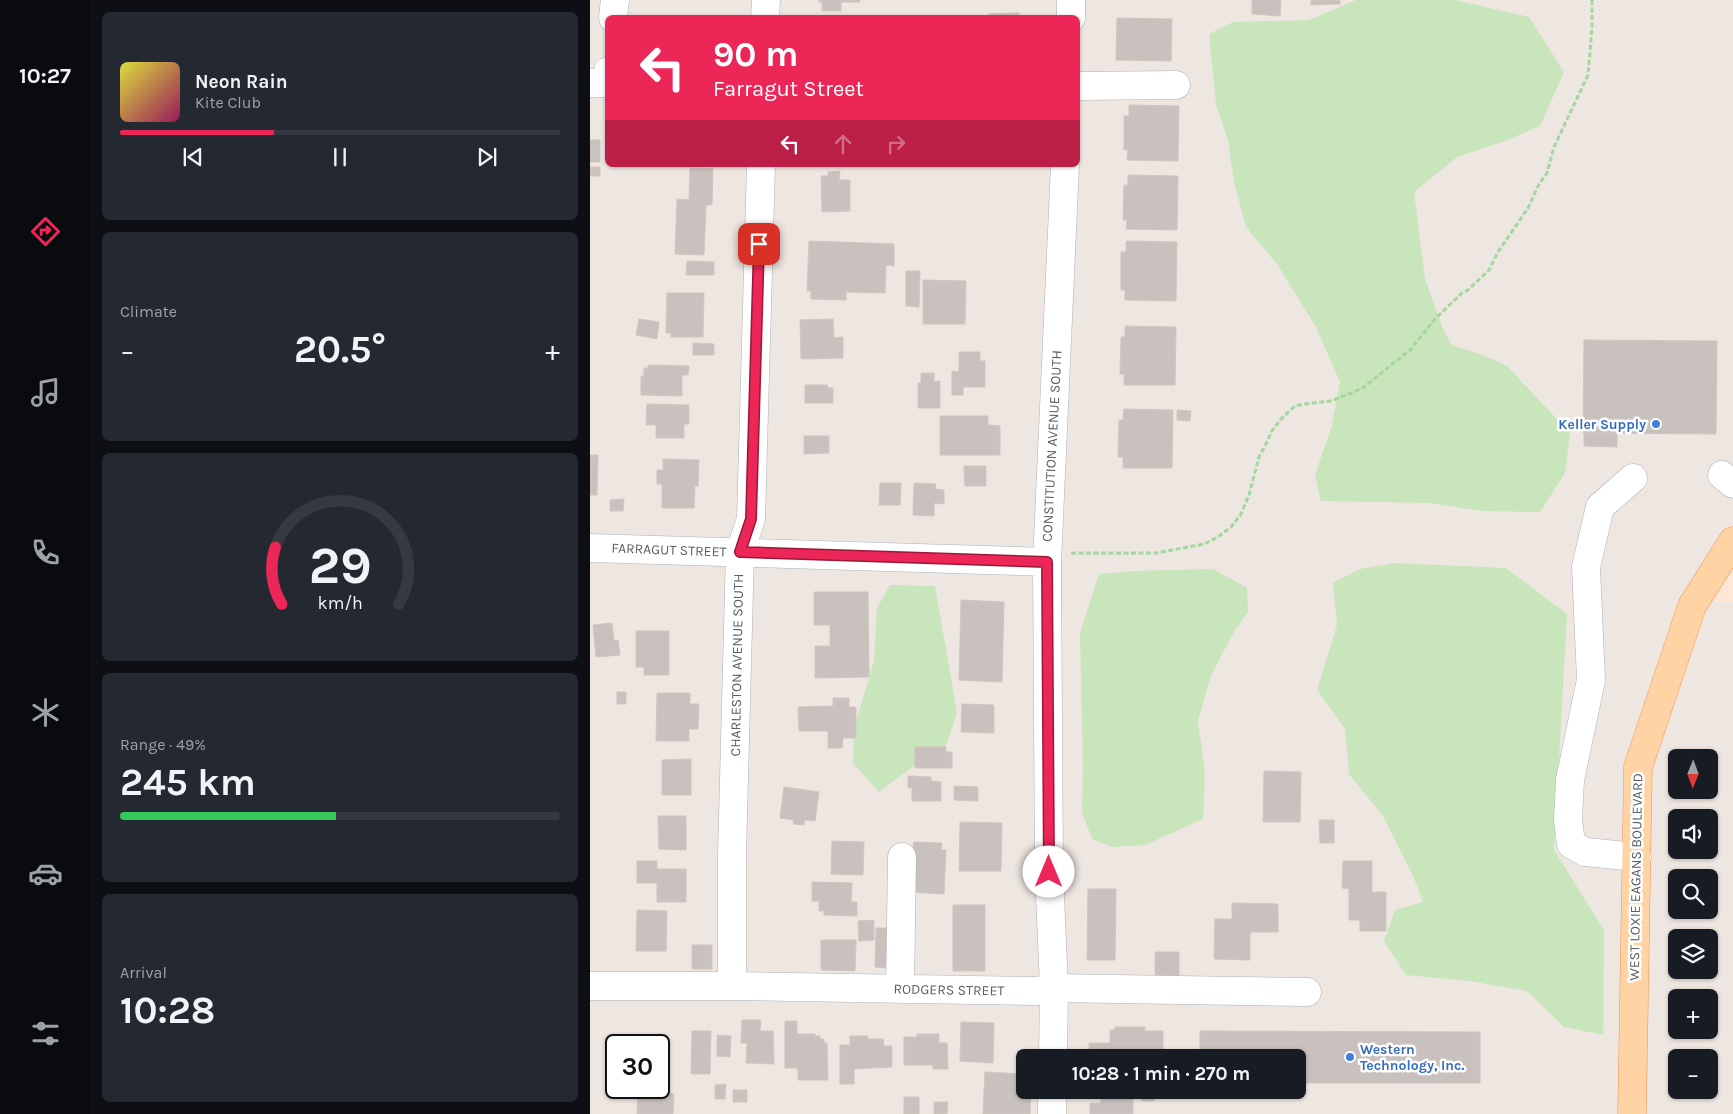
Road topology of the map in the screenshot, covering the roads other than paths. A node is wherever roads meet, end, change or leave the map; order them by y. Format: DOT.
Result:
graph roads {
  1 [pos="615,0"];
  2 [pos="766,0"];
  3 [pos="1071,0"];
  4 [pos="613,15"];
  5 [pos="765,15"];
  6 [pos="1071,15"];
  7 [pos="1176,84"];
  8 [pos="1080,86"];
  9 [pos="761,167"];
  10 [pos="1065,167"];
  11 [pos="1633,478"];
  12 [pos="1733,541"];
  13 [pos="590,548"];
  14 [pos="740,552"];
  15 [pos="1047,562"];
  16 [pos="902,857"];
  17 [pos="1637,857"];
  18 [pos="590,986"];
  19 [pos="732,986"];
  20 [pos="1054,988"];
  21 [pos="900,989"];
  22 [pos="1307,992"];
  23 [pos="1053,1049"];
  24 [pos="1052,1099"];
  25 [pos="1052,1114"];
  26 [pos="1632,1114"];
  1 -- 4 [label="street"];
  2 -- 5 [label="street"];
  3 -- 6 [label="street"];
  7 -- 8 [label="street"];
  9 -- 14 [label="street, CHARLESTON AVENUE SOUTH"];
  10 -- 15 [label="street, CONSTITUTION AVENUE SOUTH"];
  11 -- 17 [label="street"];
  12 -- 17 [label="main road, WEST LOXIE EAGANS BOULEVARD"];
  13 -- 14 [label="street, FARRAGUT STREET"];
  14 -- 15 [label="street, FARRAGUT STREET"];
  14 -- 19 [label="street, CHARLESTON AVENUE SOUTH"];
  15 -- 20 [label="street, CONSTITUTION AVENUE SOUTH"];
  16 -- 21 [label="street"];
  17 -- 26 [label="main road, WEST LOXIE EAGANS BOULEVARD"];
  18 -- 19 [label="street, RODGERS STREET"];
  19 -- 21 [label="street, RODGERS STREET"];
  20 -- 21 [label="street, RODGERS STREET"];
  20 -- 22 [label="street, RODGERS STREET"];
  20 -- 23 [label="street, CONSTITUTION AVENUE SOUTH"];
  24 -- 25 [label="street"];
}
